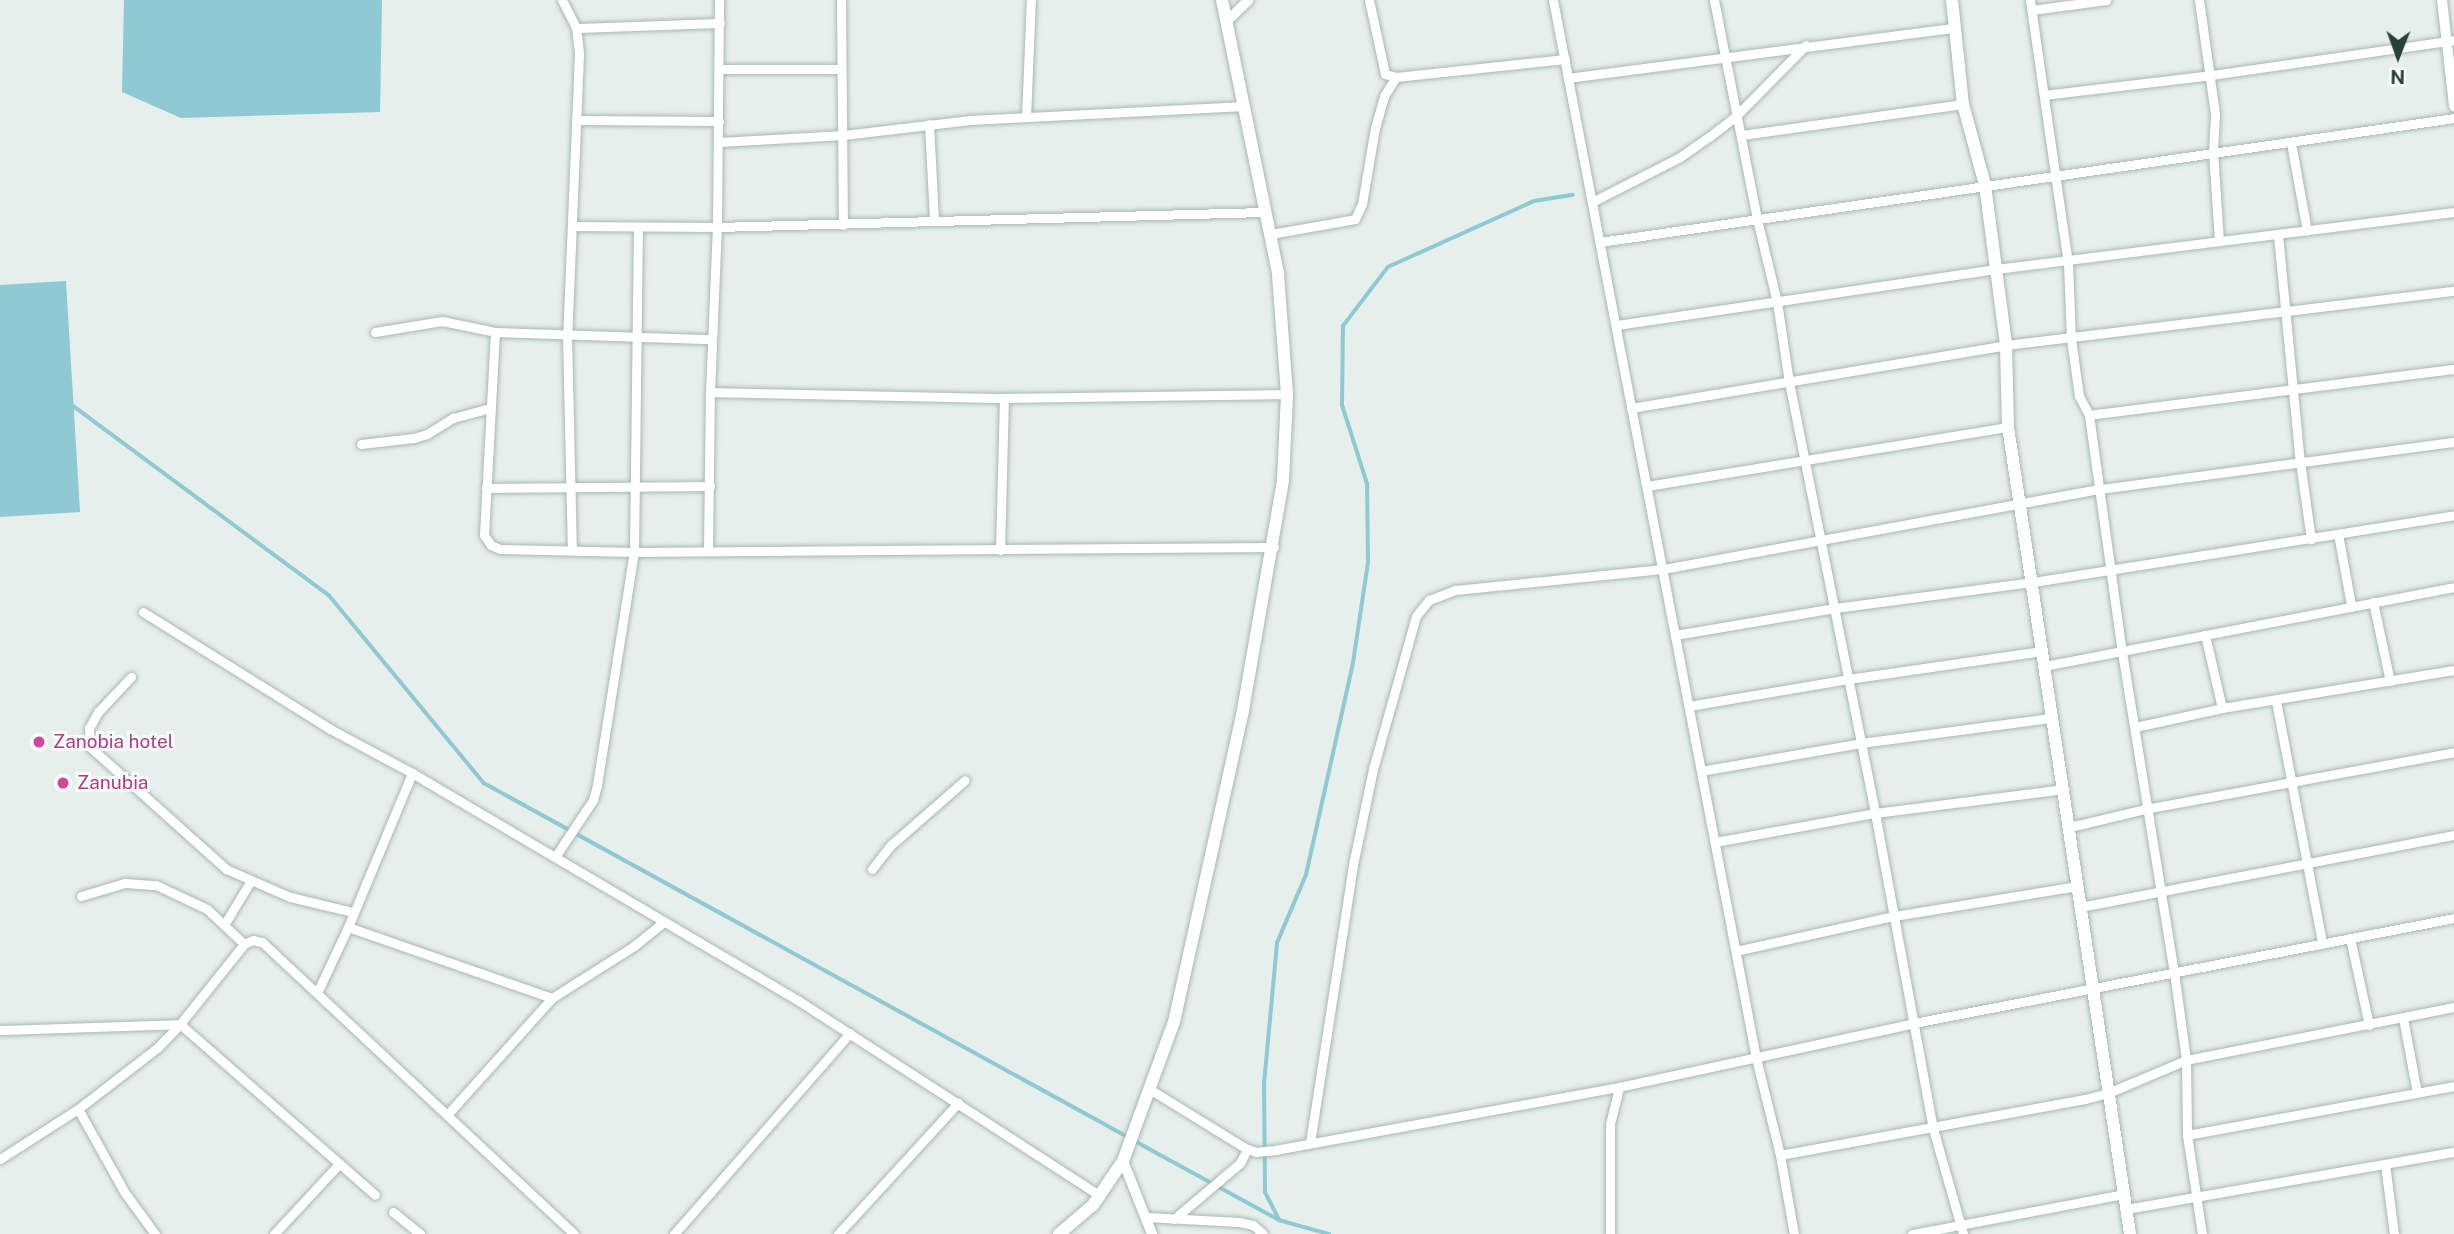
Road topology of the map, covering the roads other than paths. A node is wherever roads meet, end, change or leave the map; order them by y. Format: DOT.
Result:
graph roads {
  1 [pos="562,0"];
  2 [pos="719,0"];
  3 [pos="841,0"];
  4 [pos="1031,0"];
  5 [pos="1222,0"];
  6 [pos="1249,0"];
  7 [pos="1369,0"];
  8 [pos="1553,0"];
  9 [pos="1714,0"];
  10 [pos="1952,0"];
  11 [pos="2106,0"];
  12 [pos="2199,0"];
  13 [pos="2442,0"];
  14 [pos="2031,5"];
  15 [pos="1227,21"];
  16 [pos="720,23"];
  17 [pos="576,28"];
  18 [pos="1954,28"];
  19 [pos="2451,40"];
  20 [pos="1806,45"];
  21 [pos="1725,55"];
  22 [pos="1565,59"];
  23 [pos="720,69"];
  24 [pos="841,69"];
  25 [pos="2212,75"];
  26 [pos="1396,77"];
  27 [pos="1568,78"];
  28 [pos="2044,95"];
  29 [pos="1963,104"];
  30 [pos="1245,106"];
  31 [pos="2454,106"];
  32 [pos="1737,115"];
  33 [pos="1026,117"];
  34 [pos="2454,118"];
  35 [pos="576,120"];
  36 [pos="719,121"];
  37 [pos="929,124"];
  38 [pos="844,135"];
  39 [pos="1742,135"];
  40 [pos="719,142"];
  41 [pos="2291,143"];
  42 [pos="2213,151"];
  43 [pos="2053,174"];
  44 [pos="1985,185"];
  45 [pos="1592,202"];
  46 [pos="1266,212"];
  47 [pos="2454,212"];
  48 [pos="1757,219"];
  49 [pos="934,221"];
  50 [pos="843,225"];
  51 [pos="572,226"];
  52 [pos="717,228"];
  53 [pos="638,229"];
  54 [pos="2308,231"];
  55 [pos="1270,234"];
  56 [pos="2278,235"];
  57 [pos="2219,241"];
  58 [pos="1600,242"];
  59 [pos="2068,262"];
  60 [pos="1996,269"];
  61 [pos="2454,291"];
  62 [pos="1777,302"];
  63 [pos="2285,313"];
  64 [pos="1616,324"];
  65 [pos="375,332"];
  66 [pos="495,332"];
  67 [pos="567,335"];
  68 [pos="636,338"];
  69 [pos="711,339"];
  70 [pos="2071,339"];
  71 [pos="2006,345"];
  72 [pos="2454,369"];
  73 [pos="1789,382"];
  74 [pos="2294,388"];
  75 [pos="710,392"];
  76 [pos="1287,394"];
  77 [pos="1004,398"];
  78 [pos="491,408"];
  79 [pos="1632,408"];
  80 [pos="2089,415"];
  81 [pos="2008,427"];
  82 [pos="2454,442"];
  83 [pos="360,444"];
  84 [pos="1804,458"];
  85 [pos="2300,462"];
  86 [pos="570,485"];
  87 [pos="635,485"];
  88 [pos="710,486"];
  89 [pos="1647,486"];
  90 [pos="486,488"];
  91 [pos="2100,489"];
  92 [pos="2020,506"];
  93 [pos="2454,515"];
  94 [pos="2338,534"];
  95 [pos="2311,539"];
  96 [pos="1820,540"];
  97 [pos="1274,547"];
  98 [pos="572,549"];
  99 [pos="1000,550"];
  100 [pos="708,551"];
  101 [pos="634,552"];
  102 [pos="1662,569"];
  103 [pos="2113,569"];
  104 [pos="2033,582"];
  105 [pos="2454,587"];
  106 [pos="2373,602"];
  107 [pos="2351,606"];
  108 [pos="1835,608"];
  109 [pos="143,612"];
  110 [pos="1675,635"];
  111 [pos="2205,635"];
  112 [pos="2042,651"];
  113 [pos="2122,652"];
  114 [pos="2044,666"];
  115 [pos="2454,670"];
  116 [pos="131,677"];
  117 [pos="1848,679"];
  118 [pos="2390,681"];
  119 [pos="2276,701"];
  120 [pos="1689,706"];
  121 [pos="2222,708"];
  122 [pos="2052,718"];
  123 [pos="2135,727"];
  124 [pos="1861,743"];
  125 [pos="2454,752"];
  126 [pos="1701,771"];
  127 [pos="412,773"];
  128 [pos="965,780"];
  129 [pos="2292,783"];
  130 [pos="2064,789"];
  131 [pos="2150,808"];
  132 [pos="1875,813"];
  133 [pos="2070,827"];
  134 [pos="2454,835"];
  135 [pos="1715,842"];
  136 [pos="555,858"];
  137 [pos="2305,862"];
  138 [pos="872,869"];
  139 [pos="250,882"];
  140 [pos="2078,886"];
  141 [pos="2162,889"];
  142 [pos="80,896"];
  143 [pos="2080,907"];
  144 [pos="353,912"];
  145 [pos="1894,916"];
  146 [pos="2454,918"];
  147 [pos="664,922"];
  148 [pos="224,925"];
  149 [pos="348,927"];
  150 [pos="2350,938"];
  151 [pos="2322,943"];
  152 [pos="244,944"];
  153 [pos="1736,951"];
  154 [pos="2174,972"];
  155 [pos="2091,989"];
  156 [pos="317,993"];
  157 [pos="552,998"];
  158 [pos="2454,1007"];
  159 [pos="2403,1018"];
  160 [pos="1914,1023"];
  161 [pos="180,1024"];
  162 [pos="2369,1025"];
  163 [pos="0,1030"];
  164 [pos="849,1033"];
  165 [pos="1756,1058"];
  166 [pos="2186,1059"];
  167 [pos="2454,1086"];
  168 [pos="1619,1087"];
  169 [pos="1151,1090"];
  170 [pos="2108,1093"];
  171 [pos="2417,1093"];
  172 [pos="958,1103"];
  173 [pos="78,1109"];
  174 [pos="447,1115"];
  175 [pos="1932,1125"];
  176 [pos="2187,1135"];
  177 [pos="1310,1143"];
  178 [pos="1251,1151"];
  179 [pos="2454,1152"];
  180 [pos="1780,1155"];
  181 [pos="1126,1157"];
  182 [pos="0,1159"];
  183 [pos="339,1164"];
  184 [pos="2385,1164"];
  185 [pos="2124,1194"];
  186 [pos="375,1195"];
  187 [pos="2197,1195"];
  188 [pos="1100,1196"];
  189 [pos="2126,1209"];
  190 [pos="393,1212"];
  191 [pos="1147,1217"];
  192 [pos="1174,1219"];
  193 [pos="1961,1223"];
  194 [pos="149,1232"];
  195 [pos="274,1234"];
  196 [pos="420,1234"];
  197 [pos="574,1234"];
  198 [pos="674,1234"];
  199 [pos="838,1234"];
  200 [pos="1059,1234"];
  201 [pos="1152,1234"];
  202 [pos="1263,1234"];
  203 [pos="1610,1234"];
  204 [pos="1794,1234"];
  205 [pos="1912,1234"];
  206 [pos="1963,1234"];
  207 [pos="2130,1234"];
  208 [pos="2202,1234"];
  209 [pos="2393,1234"];
  1 -- 17 [label="street"];
  2 -- 16 [label="street"];
  3 -- 24 [label="street"];
  4 -- 33 [label="street"];
  5 -- 15 [label="main road"];
  6 -- 15 [label="street"];
  7 -- 26 [label="street"];
  8 -- 22 [label="street"];
  9 -- 21 [label="street"];
  10 -- 18 [label="main road"];
  11 -- 14 [label="street"];
  12 -- 25 [label="street"];
  13 -- 19 [label="street"];
  14 -- 28 [label="street"];
  15 -- 30 [label="main road"];
  16 -- 17 [label="street"];
  16 -- 23 [label="street"];
  17 -- 35 [label="street"];
  18 -- 20 [label="street"];
  18 -- 29 [label="main road"];
  19 -- 25 [label="street"];
  19 -- 31 [label="street"];
  20 -- 21 [label="street"];
  20 -- 32 [label="street"];
  21 -- 27 [label="street"];
  21 -- 32 [label="street"];
  22 -- 26 [label="street"];
  22 -- 27 [label="street"];
  23 -- 24 [label="street"];
  23 -- 36 [label="street"];
  24 -- 38 [label="street"];
  25 -- 28 [label="street"];
  25 -- 42 [label="street"];
  26 -- 55 [label="street"];
  27 -- 45 [label="street"];
  28 -- 43 [label="street"];
  29 -- 39 [label="street"];
  29 -- 44 [label="main road"];
  30 -- 33 [label="street"];
  30 -- 46 [label="main road"];
  32 -- 39 [label="street"];
  32 -- 45 [label="street"];
  33 -- 37 [label="street"];
  34 -- 41 [label="street"];
  35 -- 36 [label="street"];
  35 -- 51 [label="street"];
  36 -- 40 [label="street"];
  37 -- 38 [label="street"];
  37 -- 49 [label="street"];
  38 -- 40 [label="street"];
  38 -- 50 [label="street"];
  39 -- 48 [label="street"];
  40 -- 52 [label="street"];
  41 -- 42 [label="street"];
  41 -- 54 [label="street"];
  42 -- 43 [label="street"];
  42 -- 57 [label="street"];
  43 -- 44 [label="street"];
  43 -- 59 [label="street"];
  44 -- 48 [label="street"];
  44 -- 60 [label="main road"];
  45 -- 58 [label="street"];
  46 -- 49 [label="street"];
  46 -- 55 [label="main road"];
  47 -- 54 [label="street"];
  48 -- 58 [label="street"];
  48 -- 62 [label="street"];
  49 -- 50 [label="street"];
  50 -- 52 [label="street"];
  51 -- 53 [label="street"];
  51 -- 67 [label="street"];
  52 -- 53 [label="street"];
  52 -- 69 [label="street"];
  53 -- 68 [label="street"];
  54 -- 56 [label="street"];
  55 -- 76 [label="main road"];
  56 -- 57 [label="street"];
  56 -- 63 [label="street"];
  57 -- 59 [label="street"];
  58 -- 64 [label="street"];
  59 -- 60 [label="street"];
  59 -- 70 [label="street"];
  60 -- 62 [label="street"];
  60 -- 71 [label="main road"];
  61 -- 63 [label="street"];
  62 -- 64 [label="street"];
  62 -- 73 [label="street"];
  63 -- 70 [label="street"];
  63 -- 74 [label="street"];
  64 -- 79 [label="street"];
  65 -- 66 [label="street"];
  66 -- 67 [label="street"];
  66 -- 78 [label="street"];
  67 -- 68 [label="street"];
  67 -- 86 [label="street"];
  68 -- 69 [label="street"];
  68 -- 87 [label="street"];
  69 -- 75 [label="street"];
  70 -- 71 [label="street"];
  70 -- 80 [label="street"];
  71 -- 73 [label="street"];
  71 -- 81 [label="main road"];
  72 -- 74 [label="street"];
  73 -- 79 [label="street"];
  73 -- 84 [label="street"];
  74 -- 80 [label="street"];
  74 -- 85 [label="street"];
  75 -- 77 [label="street"];
  75 -- 88 [label="street"];
  76 -- 77 [label="street"];
  76 -- 97 [label="main road"];
  77 -- 99 [label="street"];
  78 -- 83 [label="street"];
  78 -- 90 [label="street"];
  79 -- 89 [label="street"];
  80 -- 91 [label="street"];
  81 -- 84 [label="street"];
  81 -- 92 [label="main road"];
  82 -- 85 [label="street"];
  84 -- 89 [label="street"];
  84 -- 96 [label="street"];
  85 -- 91 [label="street"];
  85 -- 95 [label="street"];
  86 -- 87 [label="street"];
  86 -- 90 [label="street"];
  86 -- 98 [label="street"];
  87 -- 88 [label="street"];
  87 -- 101 [label="street"];
  88 -- 100 [label="street"];
  89 -- 102 [label="street"];
  90 -- 98 [label="street"];
  91 -- 92 [label="street"];
  91 -- 103 [label="street"];
  92 -- 96 [label="street"];
  92 -- 104 [label="main road"];
  93 -- 94 [label="street"];
  94 -- 95 [label="street"];
  94 -- 107 [label="street"];
  95 -- 103 [label="street"];
  96 -- 102 [label="street"];
  96 -- 108 [label="street"];
  97 -- 99 [label="street"];
  97 -- 169 [label="main road"];
  98 -- 101 [label="street"];
  99 -- 100 [label="street"];
  100 -- 101 [label="street"];
  101 -- 136 [label="street"];
  102 -- 110 [label="street"];
  102 -- 177 [label="street"];
  103 -- 104 [label="street"];
  103 -- 113 [label="street"];
  104 -- 108 [label="street"];
  104 -- 112 [label="main road"];
  105 -- 106 [label="street"];
  106 -- 107 [label="street"];
  106 -- 118 [label="street"];
  107 -- 111 [label="street"];
  108 -- 110 [label="street"];
  108 -- 117 [label="street"];
  109 -- 127 [label="street"];
  110 -- 120 [label="street"];
  111 -- 113 [label="street"];
  111 -- 121 [label="street"];
  112 -- 114 [label="main road"];
  112 -- 117 [label="street"];
  113 -- 114 [label="street"];
  113 -- 123 [label="street"];
  114 -- 122 [label="main road"];
  115 -- 118 [label="street"];
  116 -- 139 [label="street"];
  117 -- 120 [label="street"];
  117 -- 124 [label="street"];
  118 -- 119 [label="street"];
  119 -- 121 [label="street"];
  119 -- 129 [label="street"];
  120 -- 126 [label="street"];
  121 -- 123 [label="street"];
  122 -- 124 [label="street"];
  122 -- 130 [label="main road"];
  123 -- 131 [label="street"];
  124 -- 126 [label="street"];
  124 -- 132 [label="street"];
  125 -- 129 [label="street"];
  126 -- 135 [label="street"];
  127 -- 136 [label="street"];
  127 -- 144 [label="street"];
  128 -- 138 [label="street"];
  129 -- 131 [label="street"];
  129 -- 137 [label="street"];
  130 -- 132 [label="street"];
  130 -- 133 [label="main road"];
  131 -- 133 [label="street"];
  131 -- 141 [label="street"];
  132 -- 135 [label="street"];
  132 -- 145 [label="street"];
  133 -- 140 [label="main road"];
  134 -- 137 [label="street"];
  135 -- 153 [label="street"];
  136 -- 147 [label="street"];
  137 -- 141 [label="street"];
  137 -- 151 [label="street"];
  139 -- 144 [label="street"];
  139 -- 148 [label="street"];
  140 -- 143 [label="main road"];
  140 -- 145 [label="street"];
  141 -- 143 [label="street"];
  141 -- 154 [label="street"];
  142 -- 148 [label="street"];
  143 -- 155 [label="main road"];
  144 -- 149 [label="street"];
  145 -- 153 [label="street"];
  145 -- 160 [label="street"];
  146 -- 150 [label="street"];
  147 -- 157 [label="street"];
  147 -- 164 [label="street"];
  148 -- 152 [label="street"];
  149 -- 156 [label="street"];
  149 -- 157 [label="street"];
  150 -- 151 [label="street"];
  150 -- 162 [label="street"];
  151 -- 154 [label="street"];
  152 -- 156 [label="street"];
  152 -- 161 [label="street"];
  153 -- 165 [label="street"];
  154 -- 155 [label="street"];
  154 -- 166 [label="street"];
  155 -- 160 [label="street"];
  155 -- 170 [label="main road"];
  156 -- 174 [label="street"];
  157 -- 174 [label="street"];
  158 -- 159 [label="street"];
  159 -- 162 [label="street"];
  159 -- 171 [label="street"];
  160 -- 165 [label="street"];
  160 -- 175 [label="street"];
  161 -- 163 [label="street"];
  161 -- 173 [label="street"];
  161 -- 183 [label="street"];
  162 -- 166 [label="street"];
  164 -- 172 [label="street"];
  164 -- 198 [label="street"];
  165 -- 168 [label="street"];
  165 -- 180 [label="street"];
  166 -- 170 [label="street"];
  166 -- 176 [label="street"];
  167 -- 171 [label="street"];
  168 -- 177 [label="street"];
  168 -- 203 [label="street"];
  169 -- 178 [label="street"];
  169 -- 181 [label="main road"];
  170 -- 175 [label="street"];
  170 -- 185 [label="main road"];
  171 -- 176 [label="street"];
  172 -- 188 [label="street"];
  172 -- 199 [label="street"];
  173 -- 182 [label="street"];
  173 -- 194 [label="street"];
  174 -- 197 [label="street"];
  175 -- 180 [label="street"];
  175 -- 193 [label="street"];
  176 -- 187 [label="street"];
  177 -- 178 [label="street"];
  178 -- 192 [label="street"];
  179 -- 184 [label="street"];
  180 -- 204 [label="street"];
  181 -- 188 [label="main road"];
  181 -- 191 [label="street"];
  183 -- 186 [label="street"];
  183 -- 195 [label="street"];
  184 -- 187 [label="street"];
  184 -- 209 [label="street"];
  185 -- 189 [label="main road"];
  185 -- 193 [label="street"];
  187 -- 189 [label="street"];
  187 -- 208 [label="street"];
  188 -- 200 [label="main road"];
  189 -- 207 [label="main road"];
  190 -- 196 [label="street"];
  191 -- 192 [label="street"];
  191 -- 201 [label="street"];
  192 -- 202 [label="street"];
  193 -- 205 [label="street"];
  193 -- 206 [label="street"];
}
